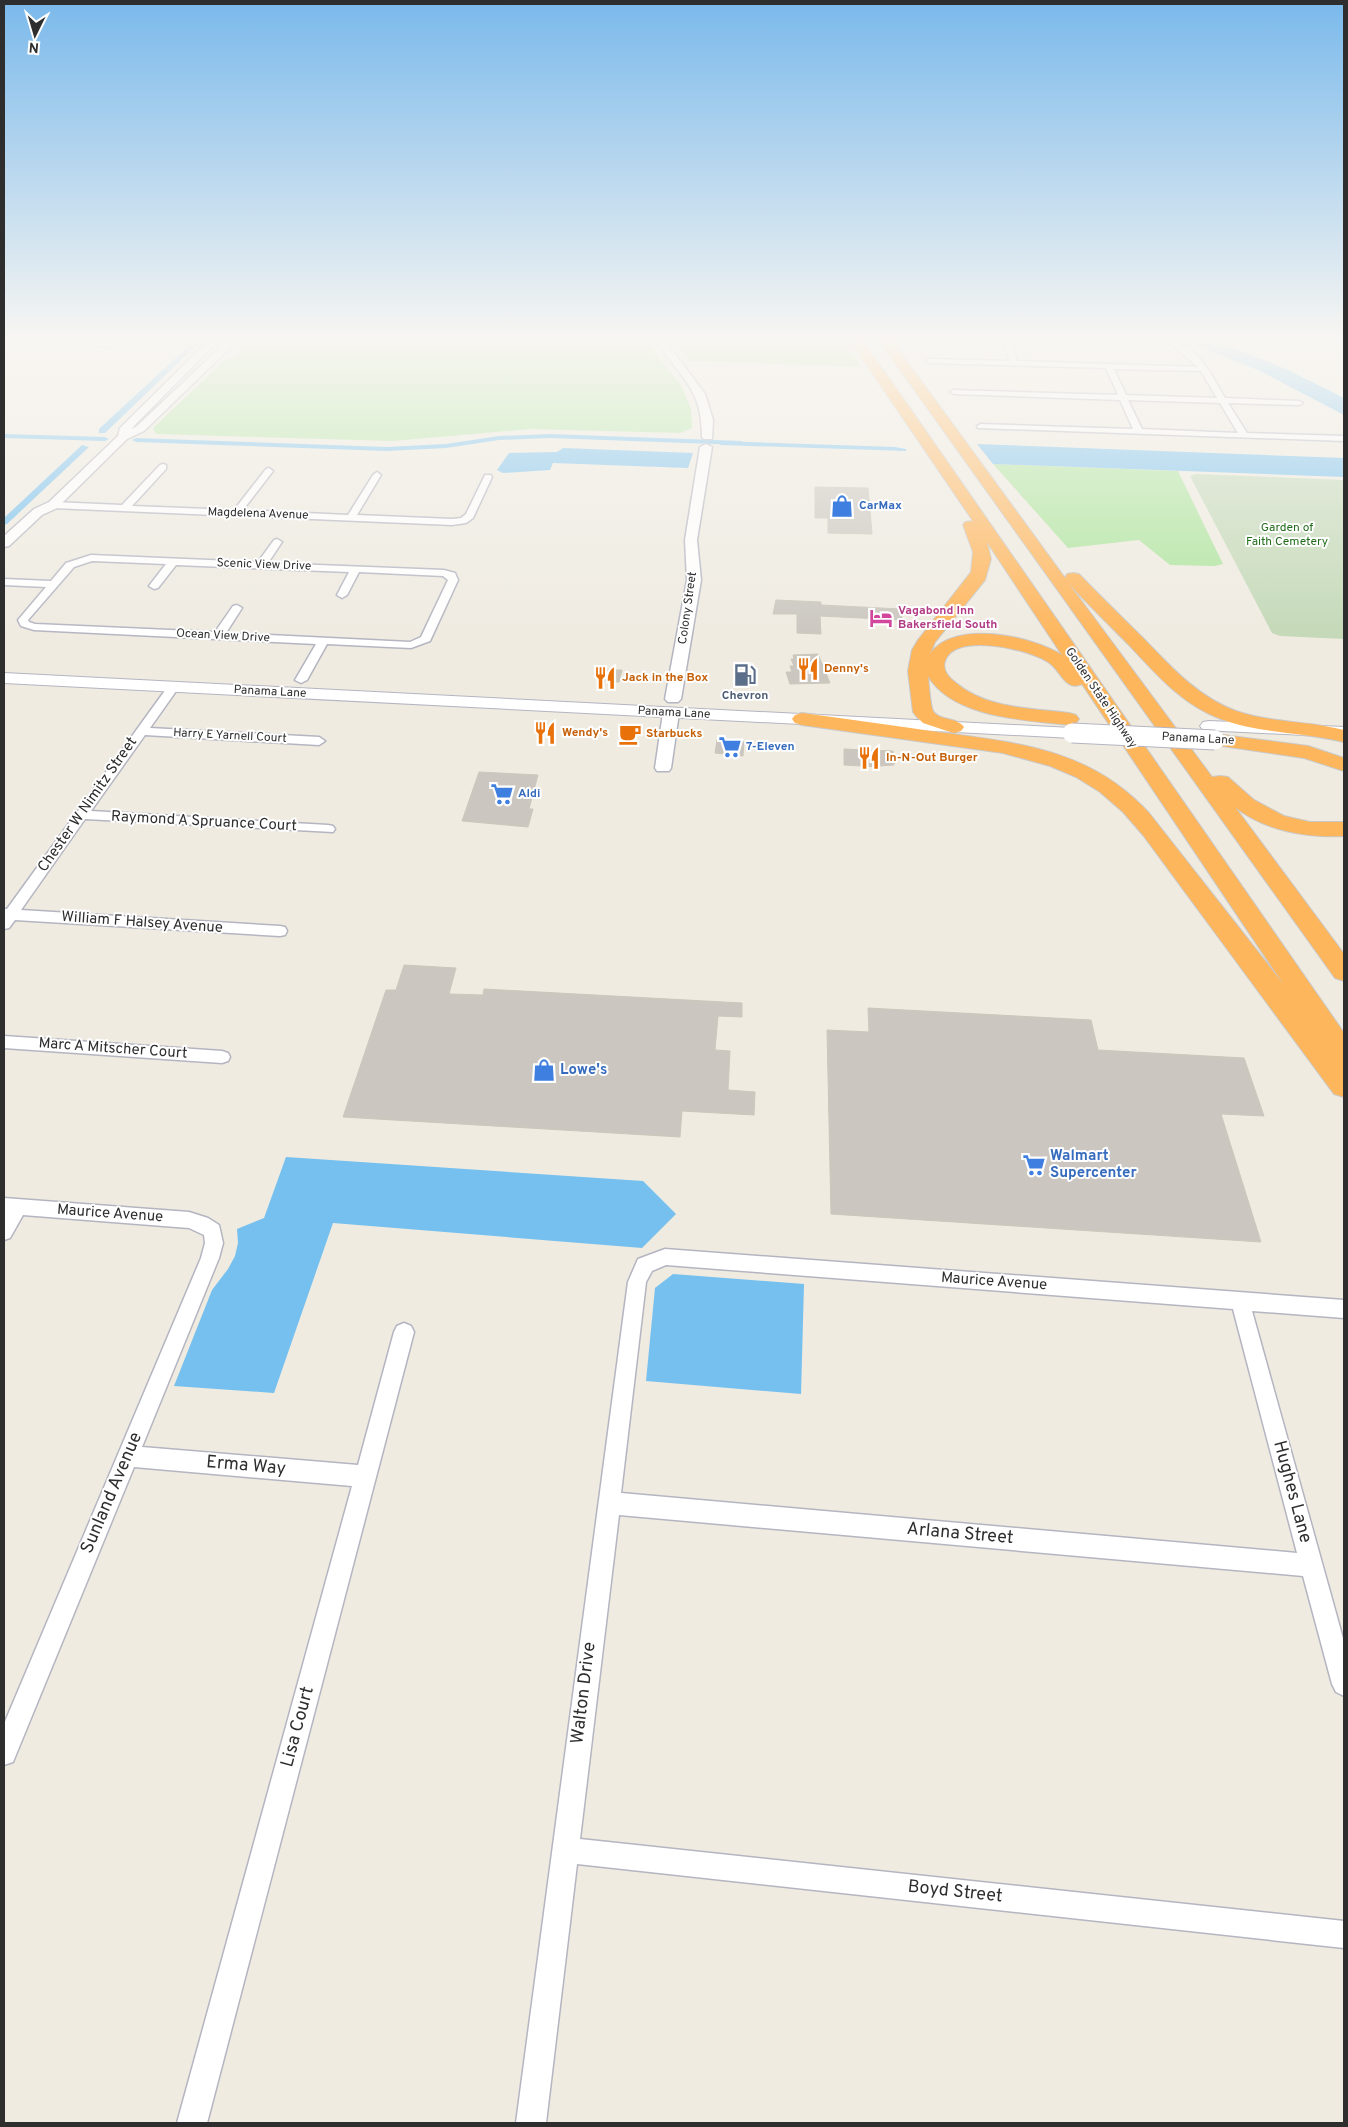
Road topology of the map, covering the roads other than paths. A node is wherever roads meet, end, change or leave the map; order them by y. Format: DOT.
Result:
graph roads {
  1 [pos="119,441"];
  2 [pos="707,441"];
  3 [pos="926,441"];
  4 [pos="957,441"];
  5 [pos="969,458"];
  6 [pos="939,459"];
  7 [pos="163,467"];
  8 [pos="269,471"];
  9 [pos="377,475"];
  10 [pos="488,477"];
  11 [pos="53,505"];
  12 [pos="124,508"];
  13 [pos="236,513"];
  14 [pos="351,518"];
  15 [pos="5,542"];
  16 [pos="277,542"];
  17 [pos="4,558"];
  18 [pos="174,561"];
  19 [pos="260,565"];
  20 [pos="356,569"];
  21 [pos="4,582"];
  22 [pos="54,584"];
  23 [pos="154,586"];
  24 [pos="342,595"];
  25 [pos="237,608"];
  26 [pos="218,636"];
  27 [pos="323,641"];
  28 [pos="420,643"];
  29 [pos="1115,660"];
  30 [pos="4,666"];
  31 [pos="226,676"];
  32 [pos="4,678"];
  33 [pos="301,680"];
  34 [pos="173,687"];
  35 [pos="252,690"];
  36 [pos="574,694"];
  37 [pos="477,703"];
  38 [pos="672,706"];
  39 [pos="924,712"];
  40 [pos="802,719"];
  41 [pos="1071,726"];
  42 [pos="954,727"];
  43 [pos="140,731"];
  44 [pos="1212,733"];
  45 [pos="1339,733"];
  46 [pos="319,740"];
  47 [pos="1344,746"];
  48 [pos="1344,765"];
  49 [pos="663,768"];
  50 [pos="1180,814"];
  51 [pos="81,815"];
  52 [pos="328,829"];
  53 [pos="1344,829"];
  54 [pos="6,918"];
  55 [pos="280,931"];
  56 [pos="1344,972"];
  57 [pos="4,1042"];
  58 [pos="1344,1054"];
  59 [pos="222,1057"];
  60 [pos="1344,1086"];
  61 [pos="11,1206"];
  62 [pos="213,1231"];
  63 [pos="4,1232"];
  64 [pos="645,1265"];
  65 [pos="1240,1301"];
  66 [pos="1344,1309"];
  67 [pos="404,1332"];
  68 [pos="128,1456"];
  69 [pos="365,1476"];
  70 [pos="608,1503"];
  71 [pos="1312,1566"];
  72 [pos="1344,1684"];
  73 [pos="4,1753"];
  74 [pos="565,1850"];
  75 [pos="1344,1935"];
  76 [pos="192,2123"];
  77 [pos="531,2123"];
  1 -- 11 [label="street"];
  2 -- 38 [label="street, Colony Street"];
  3 -- 6 [label="highway, Golden State Highway"];
  4 -- 5 [label="highway"];
  5 -- 29 [label="highway"];
  5 -- 45 [label="highway"];
  6 -- 39 [label="highway"];
  6 -- 50 [label="highway, Golden State Highway"];
  7 -- 12 [label="street"];
  8 -- 13 [label="street"];
  9 -- 14 [label="street"];
  10 -- 14 [label="street, Magdelena Avenue"];
  11 -- 12 [label="street, Magdelena Avenue"];
  11 -- 15 [label="street"];
  11 -- 17 [label="street"];
  12 -- 13 [label="street, Magdelena Avenue"];
  13 -- 14 [label="street, Magdelena Avenue"];
  16 -- 19 [label="street"];
  18 -- 19 [label="street, Scenic View Drive"];
  18 -- 22 [label="street, Scenic View Drive"];
  18 -- 23 [label="street"];
  19 -- 20 [label="street, Scenic View Drive"];
  20 -- 24 [label="street"];
  20 -- 28 [label="street, Scenic View Drive"];
  21 -- 22 [label="street"];
  22 -- 26 [label="street, Ocean View Drive"];
  25 -- 26 [label="street"];
  26 -- 27 [label="street, Ocean View Drive"];
  27 -- 28 [label="street, Ocean View Drive"];
  27 -- 33 [label="street"];
  29 -- 53 [label="highway"];
  29 -- 56 [label="highway"];
  30 -- 31 [label="main road, Panama Lane"];
  31 -- 33 [label="main road, Panama Lane"];
  31 -- 34 [label="main road"];
  32 -- 34 [label="main road, Panama Lane"];
  33 -- 35 [label="main road"];
  33 -- 36 [label="main road, Panama Lane"];
  34 -- 35 [label="main road, Panama Lane"];
  34 -- 43 [label="street, Chester W Nimitz Street"];
  35 -- 37 [label="main road, Panama Lane"];
  36 -- 37 [label="main road"];
  36 -- 38 [label="main road, Panama Lane"];
  37 -- 38 [label="main road, Panama Lane"];
  38 -- 39 [label="main road, Panama Lane"];
  38 -- 40 [label="main road, Panama Lane"];
  38 -- 49 [label="street, Colony Street"];
  39 -- 41 [label="main road, Panama Lane"];
  39 -- 42 [label="highway"];
  40 -- 42 [label="main road, Panama Lane"];
  40 -- 60 [label="highway"];
  41 -- 42 [label="main road, Panama Lane"];
  41 -- 44 [label="main road, Panama Lane, bridge"];
  41 -- 50 [label="highway"];
  43 -- 46 [label="street, Harry E Yarnell Court"];
  43 -- 51 [label="street, Chester W Nimitz Street"];
  44 -- 45 [label="main road, Panama Lane"];
  44 -- 47 [label="main road, Panama Lane"];
  44 -- 48 [label="highway"];
  50 -- 58 [label="highway, Golden State Highway"];
  51 -- 52 [label="street, Raymond A Spruance Court"];
  51 -- 54 [label="street, Chester W Nimitz Street"];
  54 -- 55 [label="street, William F Halsey Avenue"];
  57 -- 59 [label="street, Marc A Mitscher Court"];
  61 -- 62 [label="street, Maurice Avenue"];
  61 -- 63 [label="street"];
  62 -- 68 [label="street, Sunland Avenue"];
  64 -- 65 [label="street, Maurice Avenue"];
  64 -- 70 [label="street, Walton Drive"];
  65 -- 66 [label="street, Maurice Avenue"];
  65 -- 71 [label="street, Hughes Lane"];
  67 -- 69 [label="street, Lisa Court"];
  68 -- 69 [label="street, Erma Way"];
  68 -- 73 [label="street, Sunland Avenue"];
  69 -- 76 [label="street, Lisa Court"];
  70 -- 71 [label="street, Arlana Street"];
  70 -- 74 [label="street, Walton Drive"];
  71 -- 72 [label="street, Hughes Lane"];
  74 -- 75 [label="street, Boyd Street"];
  74 -- 77 [label="street, Walton Drive"];
}
